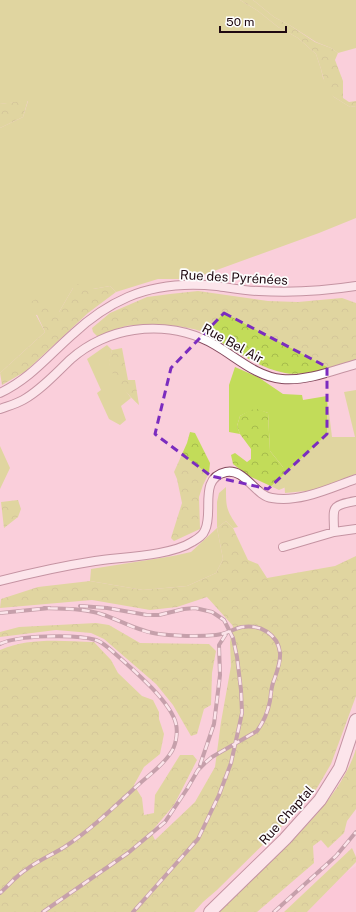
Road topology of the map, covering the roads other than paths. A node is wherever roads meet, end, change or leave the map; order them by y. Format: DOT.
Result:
graph roads {
  1 [pos="356,286"];
  2 [pos="356,364"];
  3 [pos="0,392"];
  4 [pos="0,409"];
  5 [pos="356,479"];
  6 [pos="356,501"];
  7 [pos="356,530"];
  8 [pos="334,532"];
  9 [pos="283,547"];
  10 [pos="0,581"];
  11 [pos="356,720"];
  12 [pos="210,912"];
  1 -- 3 [label="street, Rue des Pyrénées"];
  2 -- 4 [label="street, Rue Bel Air"];
  5 -- 10 [label="street"];
  6 -- 8 [label="street"];
  7 -- 8 [label="street"];
  8 -- 9 [label="street"];
  11 -- 12 [label="street, Rue Chaptal"];
}
